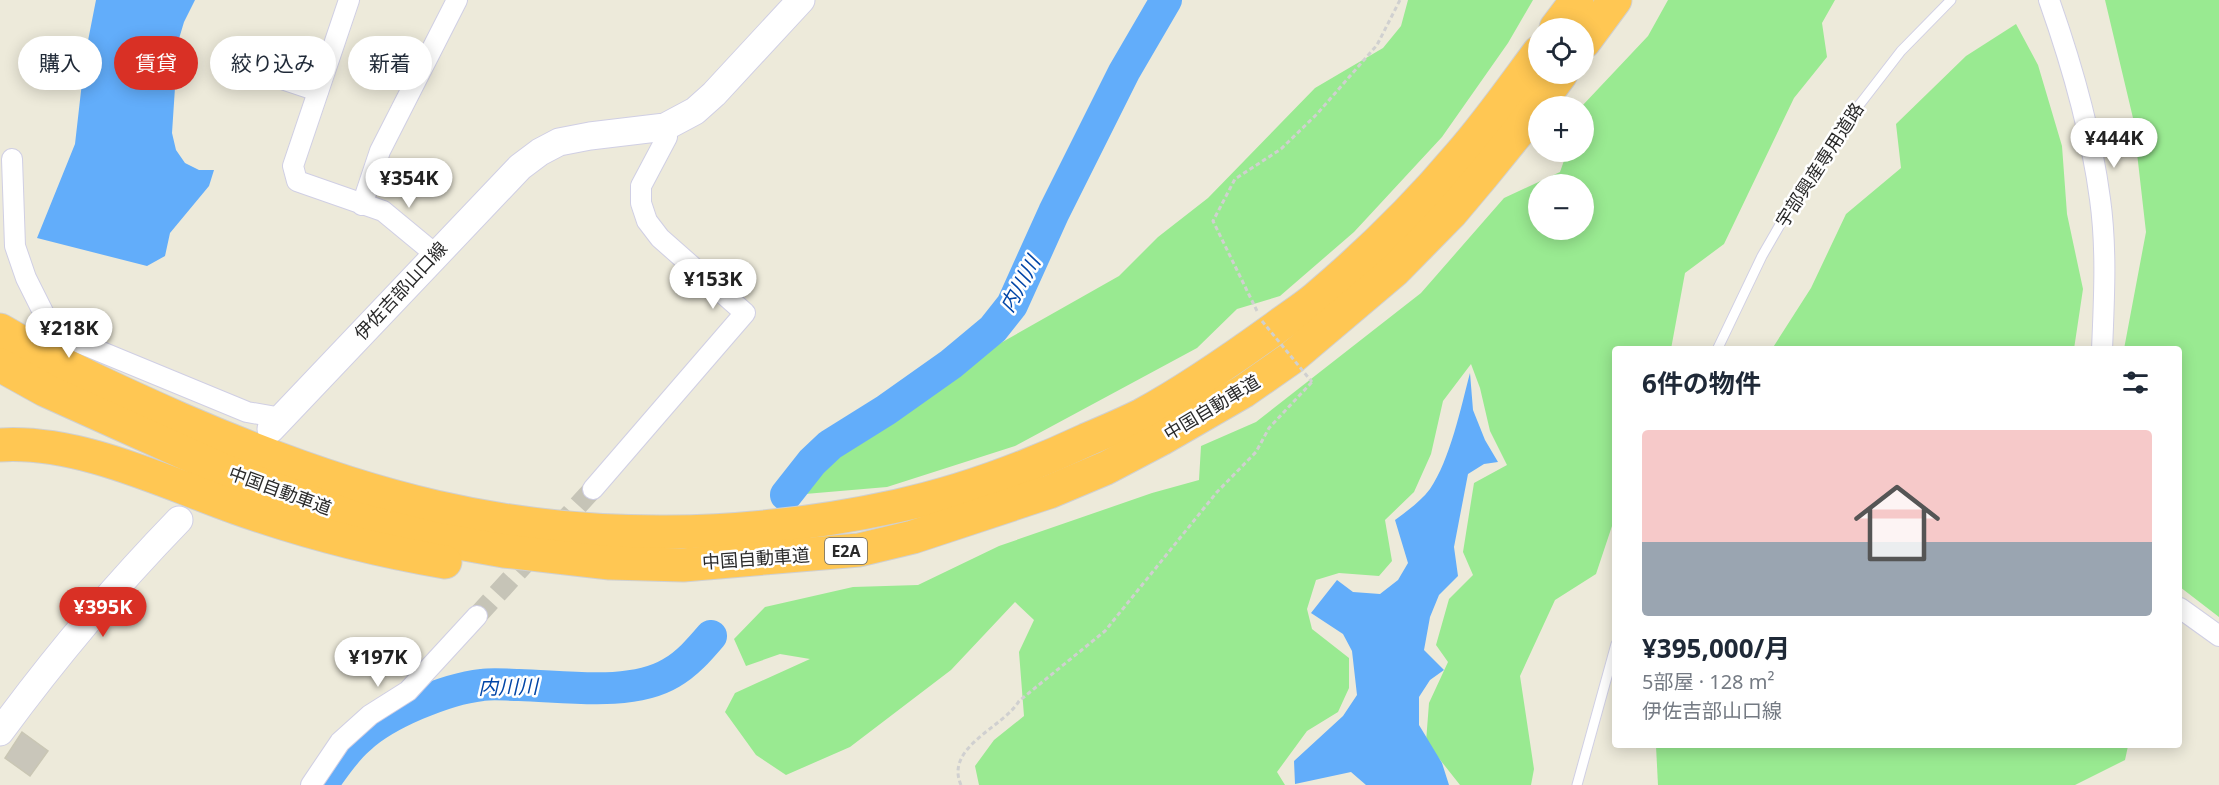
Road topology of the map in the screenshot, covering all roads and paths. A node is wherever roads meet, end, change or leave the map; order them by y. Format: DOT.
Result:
graph roads {
  1 [pos="349,0"];
  2 [pos="457,0"];
  3 [pos="801,0"];
  4 [pos="1400,0"];
  5 [pos="1577,0"];
  6 [pos="1615,0"];
  7 [pos="1951,0"];
  8 [pos="2049,0"];
  9 [pos="1564,18"];
  10 [pos="1594,28"];
  11 [pos="1528,66"];
  12 [pos="1554,84"];
  13 [pos="315,90"];
  14 [pos="318,91"];
  15 [pos="665,127"];
  16 [pos="12,159"];
  17 [pos="362,205"];
  18 [pos="435,254"];
  19 [pos="0,330"];
  20 [pos="1719,346"];
  21 [pos="2102,346"];
  22 [pos="0,365"];
  23 [pos="277,423"];
  24 [pos="0,445"];
  25 [pos="593,489"];
  26 [pos="179,520"];
  27 [pos="828,554"];
  28 [pos="2182,610"];
  29 [pos="477,616"];
  30 [pos="2219,636"];
  31 [pos="1612,658"];
  32 [pos="0,732"];
  33 [pos="311,785"];
  34 [pos="962,785"];
  35 [pos="1577,785"];
  1 -- 14 [label="street"];
  2 -- 17 [label="street"];
  3 -- 15 [label="main road, 伊佐吉部山口線"];
  4 -- 34 [label="path, bridge"];
  5 -- 9 [label="highway"];
  6 -- 10 [label="highway"];
  7 -- 20 [label="lane, 宇部興産専用道路"];
  8 -- 21 [label="street"];
  11 -- 19 [label="highway, 中国自動車道 / E2A"];
  12 -- 27 [label="highway, 中国自動車道 / E2A"];
  13 -- 14 [label="street"];
  14 -- 17 [label="street"];
  15 -- 18 [label="main road, 伊佐吉部山口線"];
  15 -- 25 [label="street"];
  16 -- 23 [label="street"];
  17 -- 18 [label="street"];
  18 -- 23 [label="main road, 伊佐吉部山口線"];
  22 -- 27 [label="highway, 中国自動車道 / E2A"];
  24 -- 27 [label="highway"];
  26 -- 32 [label="main road"];
  28 -- 30 [label="street"];
  29 -- 33 [label="street"];
  31 -- 35 [label="lane"];
}
